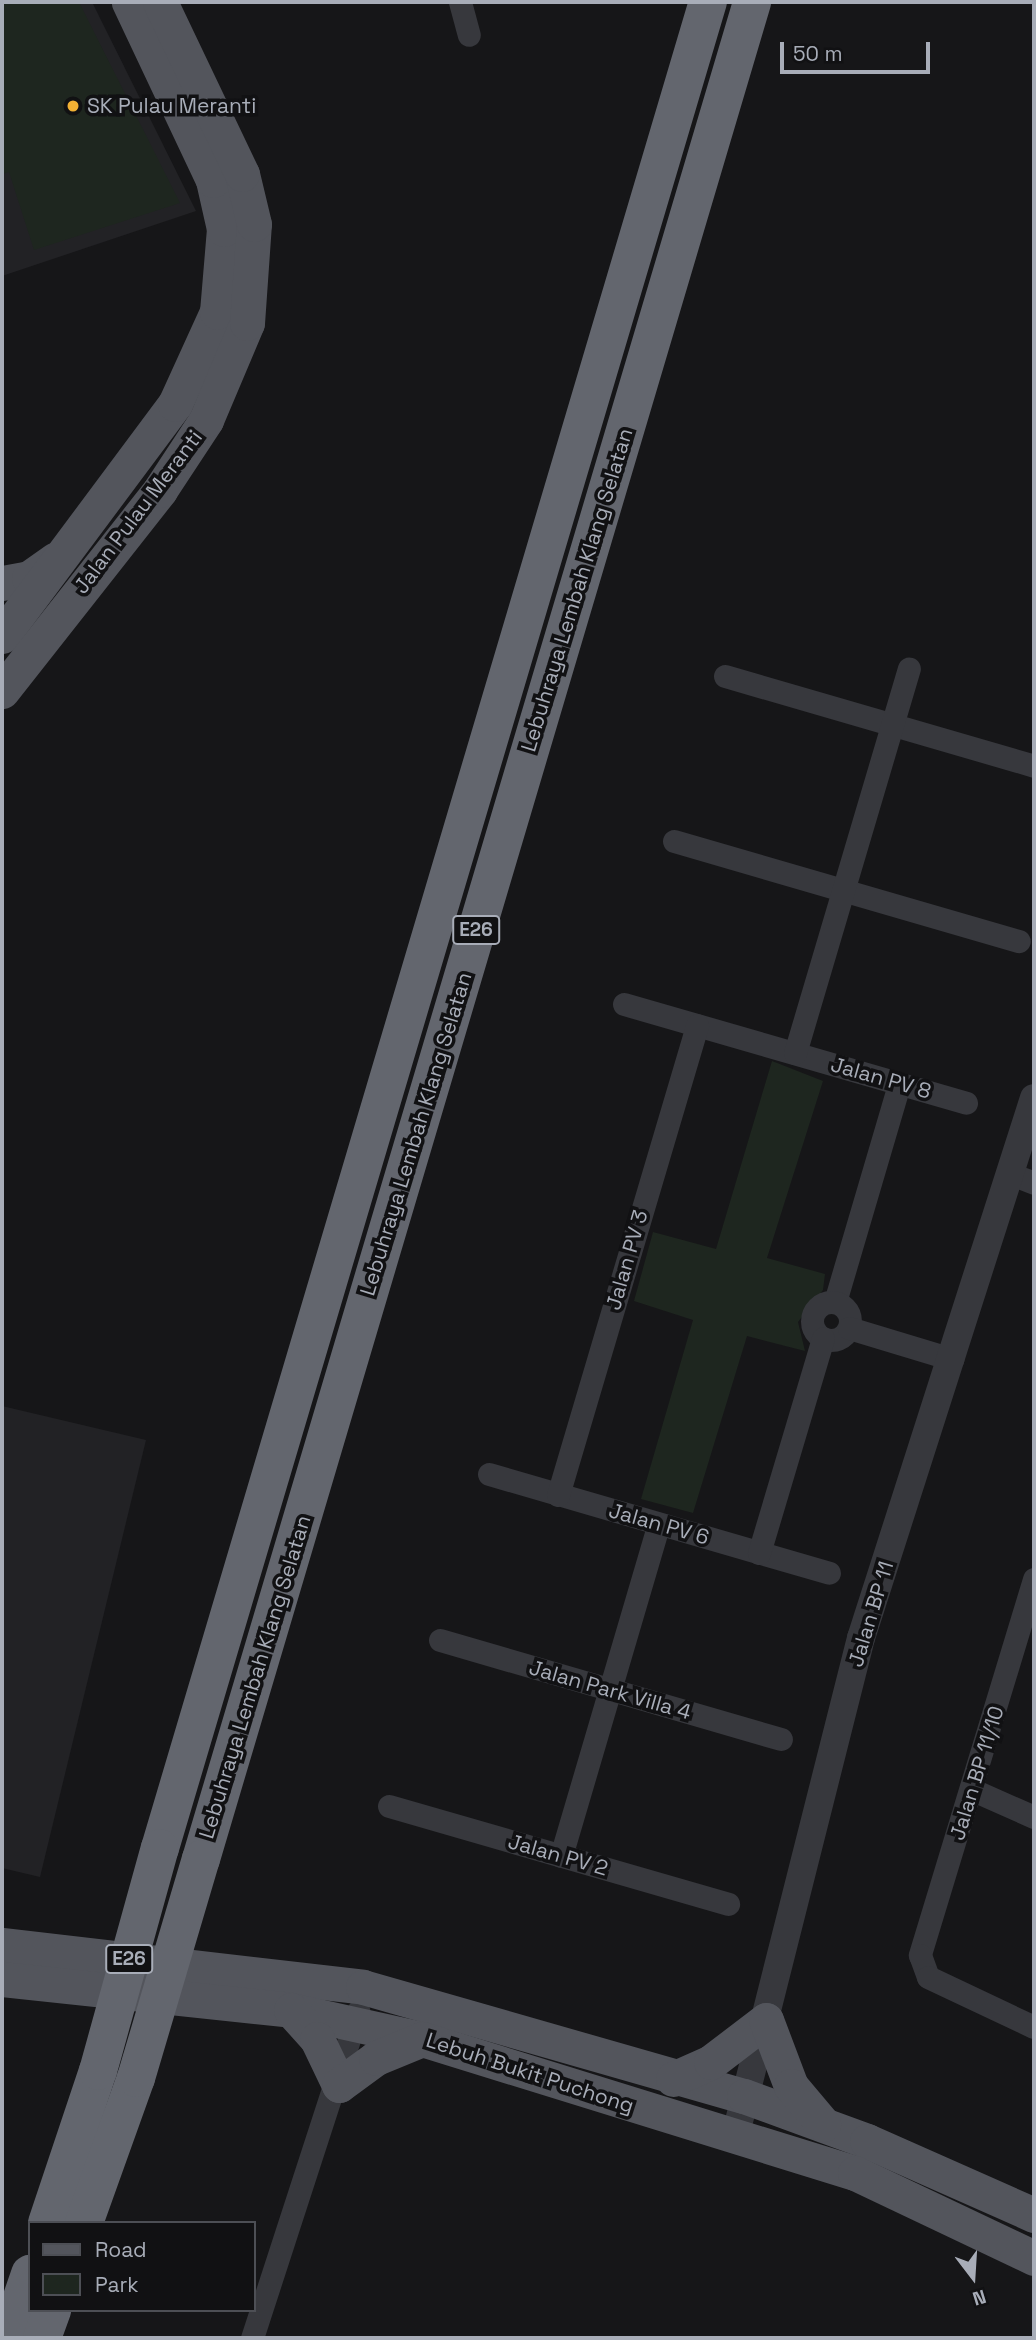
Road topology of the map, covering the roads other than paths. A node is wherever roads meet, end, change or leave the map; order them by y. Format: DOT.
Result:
graph roads {
  1 [pos="129,2"];
  2 [pos="160,2"];
  3 [pos="460,2"];
  4 [pos="708,2"];
  5 [pos="752,2"];
  6 [pos="469,35"];
  7 [pos="65,553"];
  8 [pos="2,583"];
  9 [pos="9,638"];
  10 [pos="909,669"];
  11 [pos="725,676"];
  12 [pos="2,691"];
  13 [pos="892,724"];
  14 [pos="1034,766"];
  15 [pos="674,841"];
  16 [pos="844,890"];
  17 [pos="1019,941"];
  18 [pos="624,1004"];
  19 [pos="697,1025"];
  20 [pos="795,1054"];
  21 [pos="899,1084"];
  22 [pos="1034,1098"];
  23 [pos="966,1103"];
  24 [pos="1023,1179"];
  25 [pos="835,1303"];
  26 [pos="849,1328"];
  27 [pos="823,1338"];
  28 [pos="952,1359"];
  29 [pos="489,1475"];
  30 [pos="558,1495"];
  31 [pos="659,1524"];
  32 [pos="759,1553"];
  33 [pos="829,1573"];
  34 [pos="1032,1594"];
  35 [pos="440,1640"];
  36 [pos="610,1690"];
  37 [pos="781,1739"];
  38 [pos="973,1790"];
  39 [pos="388,1805"];
  40 [pos="1034,1817"];
  41 [pos="561,1856"];
  42 [pos="728,1904"];
  43 [pos="2,1945"];
  44 [pos="2,1979"];
  45 [pos="363,1987"];
  46 [pos="291,2010"];
  47 [pos="766,2020"];
  48 [pos="356,2022"];
  49 [pos="1034,2026"];
  50 [pos="422,2039"];
  51 [pos="673,2079"];
  52 [pos="339,2085"];
  53 [pos="744,2096"];
  54 [pos="826,2127"];
  55 [pos="735,2137"];
  56 [pos="1034,2215"];
  57 [pos="48,2221"];
  58 [pos="84,2221"];
  59 [pos="1034,2258"];
  60 [pos="28,2280"];
  61 [pos="51,2312"];
  62 [pos="8,2338"];
  63 [pos="42,2338"];
  64 [pos="251,2338"];
  1 -- 7 [label="main road, Jalan Pulau Meranti"];
  2 -- 9 [label="main road, Jalan Pulau Meranti"];
  3 -- 6 [label="street"];
  4 -- 57 [label="highway, Lebuhraya Lembah Klang Selatan / E26, bridge"];
  5 -- 58 [label="highway, Lebuhraya Lembah Klang Selatan / E26, bridge"];
  7 -- 8 [label="main road"];
  7 -- 9 [label="main road, Jalan Pulau Meranti"];
  9 -- 12 [label="main road, Jalan Pulau Meranti"];
  10 -- 13 [label="street"];
  11 -- 13 [label="street"];
  13 -- 14 [label="street"];
  13 -- 16 [label="street"];
  15 -- 16 [label="street"];
  16 -- 17 [label="street"];
  16 -- 20 [label="street"];
  18 -- 19 [label="street, Jalan PV 8"];
  19 -- 20 [label="street, Jalan PV 8"];
  19 -- 30 [label="street, Jalan PV 3"];
  20 -- 21 [label="street, Jalan PV 8"];
  21 -- 23 [label="street, Jalan PV 8"];
  21 -- 25 [label="street"];
  22 -- 24 [label="street, Jalan BP 11"];
  24 -- 28 [label="street, Jalan BP 11"];
  25 -- 26 [label="street"];
  25 -- 27 [label="street"];
  26 -- 27 [label="street"];
  26 -- 28 [label="street"];
  27 -- 32 [label="street"];
  28 -- 47 [label="street, Jalan BP 11"];
  29 -- 30 [label="street, Jalan PV 6"];
  30 -- 31 [label="street, Jalan PV 6"];
  31 -- 32 [label="street, Jalan PV 6"];
  31 -- 36 [label="street"];
  32 -- 33 [label="street, Jalan PV 6"];
  34 -- 38 [label="street, Jalan BP 11/10"];
  35 -- 36 [label="street, Jalan Park Villa 4"];
  36 -- 37 [label="street, Jalan Park Villa 4"];
  36 -- 41 [label="street"];
  38 -- 40 [label="street"];
  38 -- 49 [label="street, Jalan BP 11/10"];
  39 -- 41 [label="street, Jalan PV 2"];
  41 -- 42 [label="street, Jalan PV 2"];
  43 -- 45 [label="main road, Lebuh Bukit Puchong"];
  44 -- 46 [label="main road, Lebuh Bukit Puchong"];
  45 -- 48 [label="street"];
  45 -- 51 [label="main road, Lebuh Bukit Puchong"];
  46 -- 48 [label="main road, Lebuh Bukit Puchong"];
  46 -- 52 [label="main road"];
  47 -- 51 [label="main road"];
  47 -- 53 [label="street, Jalan BP 11"];
  47 -- 54 [label="main road"];
  48 -- 50 [label="main road, Lebuh Bukit Puchong"];
  48 -- 52 [label="street"];
  50 -- 52 [label="main road"];
  50 -- 55 [label="main road, Lebuh Bukit Puchong"];
  51 -- 53 [label="main road, Lebuh Bukit Puchong"];
  52 -- 64 [label="street"];
  53 -- 54 [label="main road, Lebuh Bukit Puchong"];
  53 -- 55 [label="street, Jalan BP 11"];
  54 -- 56 [label="main road, Lebuh Bukit Puchong"];
  55 -- 59 [label="main road, Lebuh Bukit Puchong"];
  60 -- 62 [label="highway"];
  61 -- 63 [label="highway"];
}
